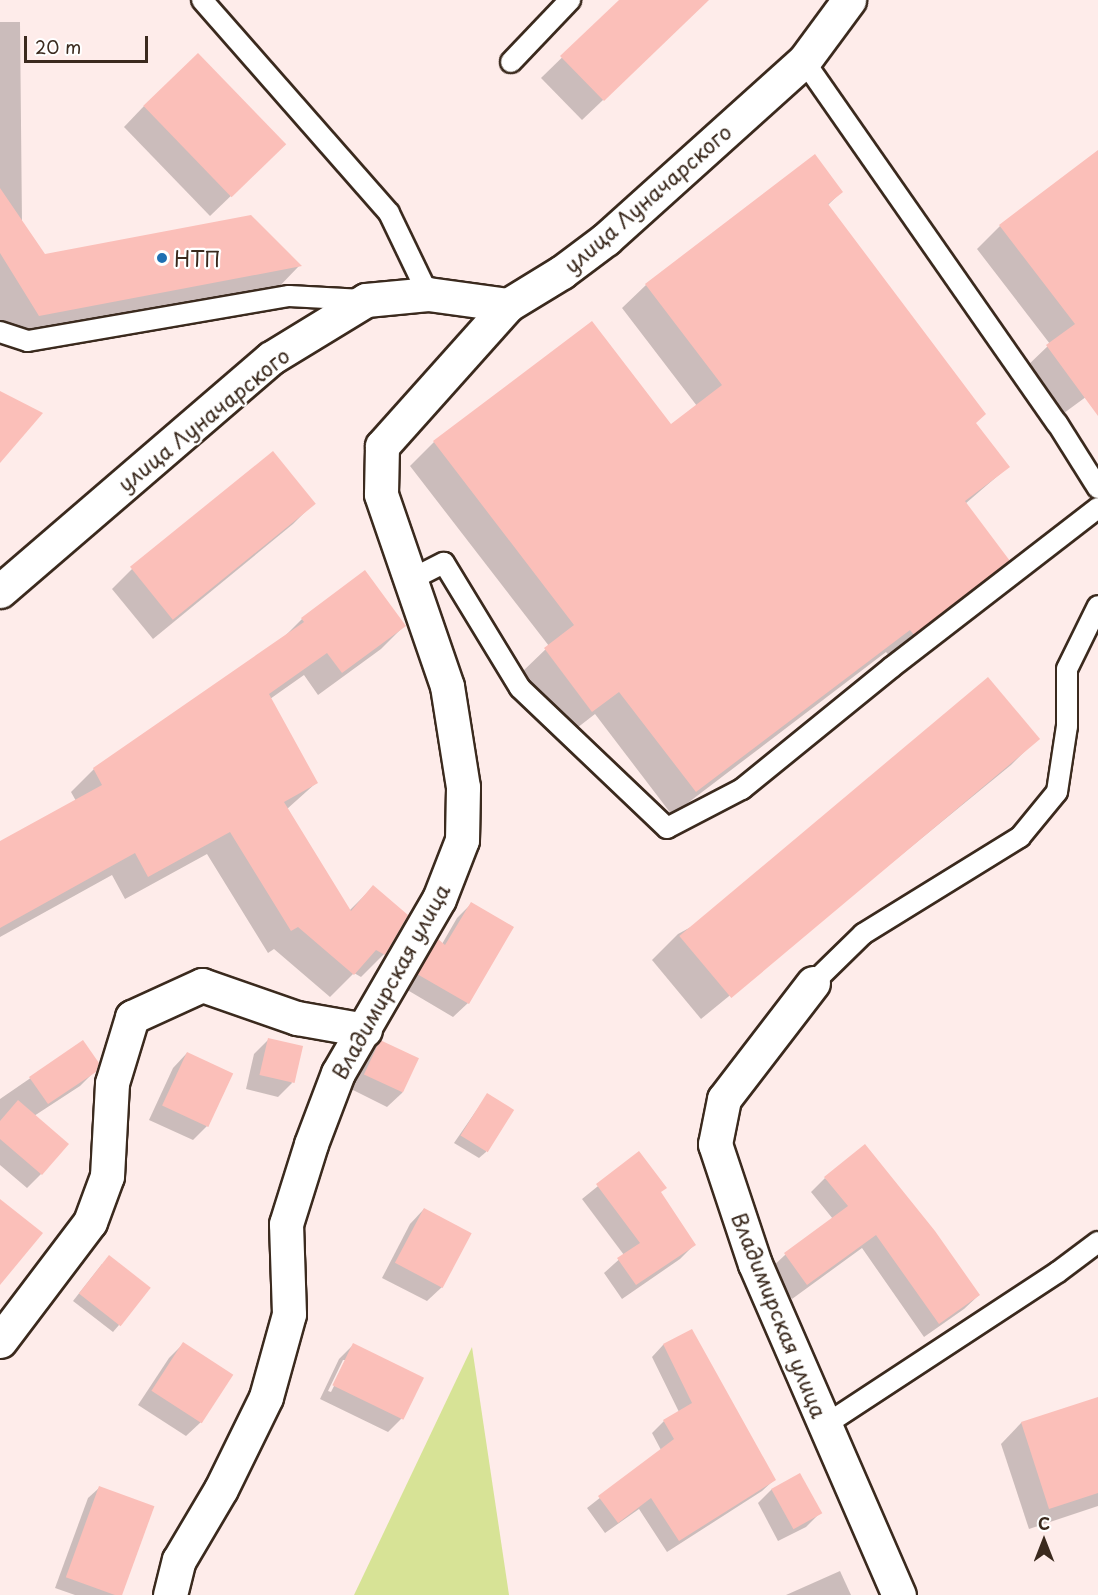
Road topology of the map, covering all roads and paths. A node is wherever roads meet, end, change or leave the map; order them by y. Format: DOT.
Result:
graph roads {
  1 [pos="202,0"];
  2 [pos="570,0"];
  3 [pos="849,0"];
  4 [pos="804,61"];
  5 [pos="511,62"];
  6 [pos="428,294"];
  7 [pos="366,300"];
  8 [pos="508,305"];
  9 [pos="0,332"];
  10 [pos="1098,488"];
  11 [pos="1098,508"];
  12 [pos="410,580"];
  13 [pos="0,591"];
  14 [pos="1098,606"];
  15 [pos="813,983"];
  16 [pos="364,1030"];
  17 [pos="1098,1242"];
  18 [pos="0,1341"];
  19 [pos="825,1425"];
  20 [pos="170,1595"];
  21 [pos="899,1595"];
  1 -- 6 [label="lane"];
  2 -- 5 [label="lane"];
  3 -- 4 [label="street, улица Луначарского"];
  4 -- 8 [label="street, улица Луначарского"];
  4 -- 10 [label="lane"];
  6 -- 7 [label="street, улица Луначарского"];
  6 -- 8 [label="street, улица Луначарского"];
  7 -- 9 [label="lane"];
  7 -- 13 [label="street, улица Луначарского"];
  8 -- 12 [label="street, Владимирская улица"];
  11 -- 12 [label="lane"];
  12 -- 16 [label="street, Владимирская улица"];
  14 -- 15 [label="lane"];
  15 -- 19 [label="street, Владимирская улица"];
  16 -- 18 [label="street"];
  16 -- 20 [label="street, Владимирская улица"];
  17 -- 19 [label="lane"];
  19 -- 21 [label="street, Владимирская улица"];
}
